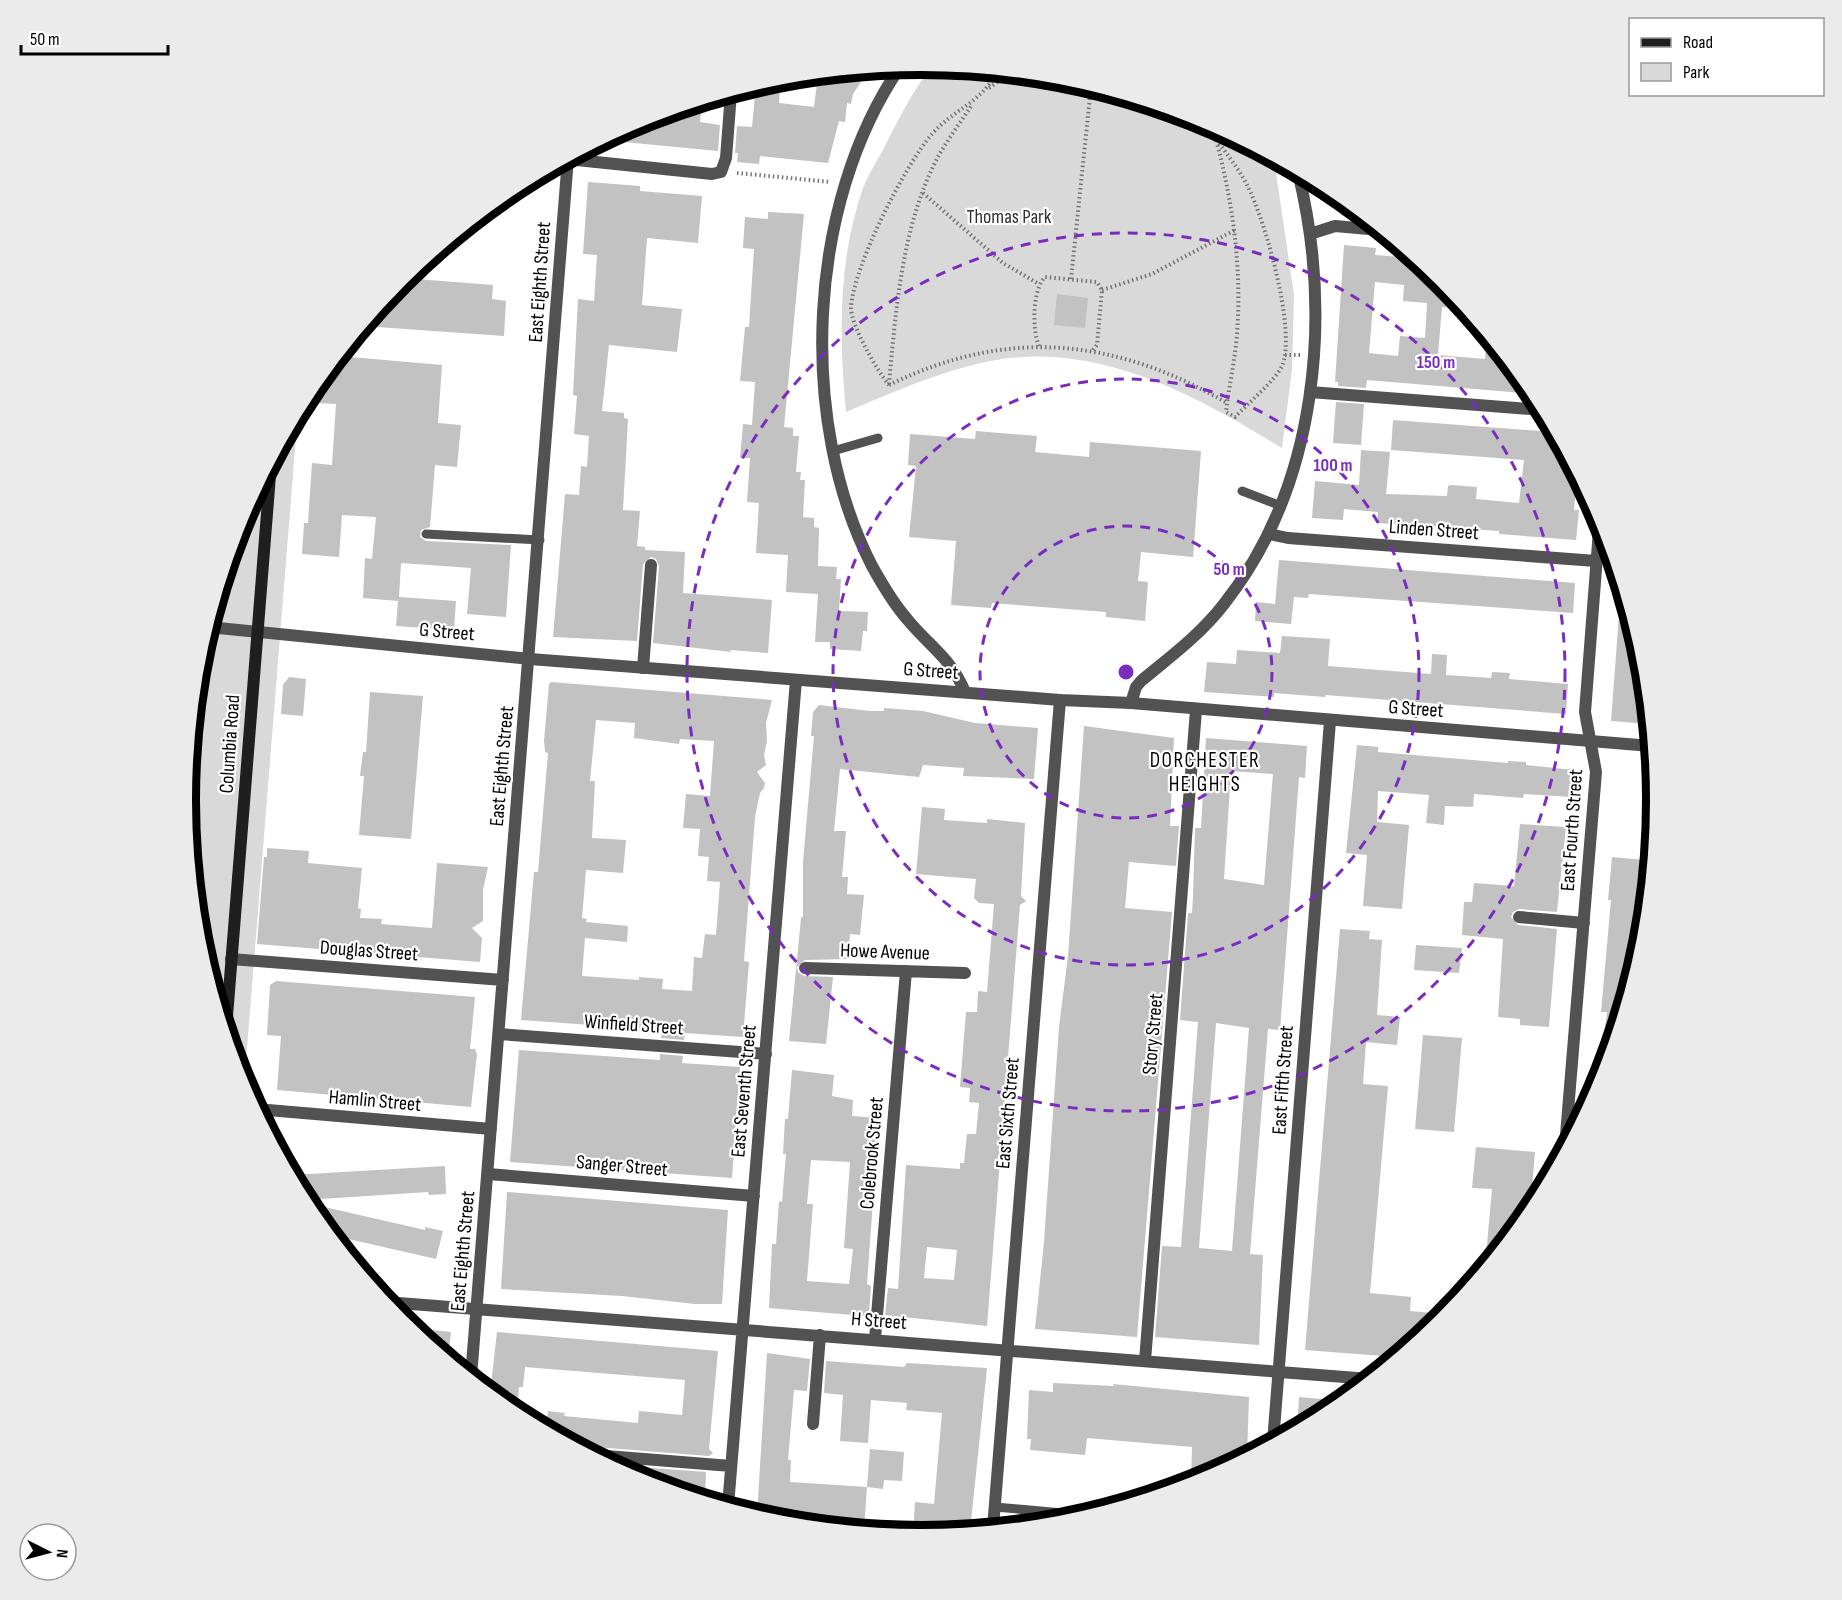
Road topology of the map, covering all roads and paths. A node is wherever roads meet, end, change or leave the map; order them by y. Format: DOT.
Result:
graph roads {
  1 [pos="894,76"];
  2 [pos="994,79"];
  3 [pos="1002,80"];
  4 [pos="989,89"];
  5 [pos="1090,96"];
  6 [pos="730,101"];
  7 [pos="973,103"];
  8 [pos="1213,137"];
  9 [pos="1217,143"];
  10 [pos="580,160"];
  11 [pos="567,167"];
  12 [pos="727,172"];
  13 [pos="819,179"];
  14 [pos="1300,182"];
  15 [pos="923,193"];
  16 [pos="1367,229"];
  17 [pos="1235,230"];
  18 [pos="1310,234"];
  19 [pos="1071,279"];
  20 [pos="1039,284"];
  21 [pos="1102,290"];
  22 [pos="1039,346"];
  23 [pos="1093,351"];
  24 [pos="1285,355"];
  25 [pos="1297,355"];
  26 [pos="889,385"];
  27 [pos="1310,392"];
  28 [pos="1227,403"];
  29 [pos="1531,409"];
  30 [pos="878,438"];
  31 [pos="833,451"];
  32 [pos="270,482"];
  33 [pos="1242,491"];
  34 [pos="1281,506"];
  35 [pos="426,534"];
  36 [pos="1269,534"];
  37 [pos="540,540"];
  38 [pos="1598,541"];
  39 [pos="1596,561"];
  40 [pos="651,565"];
  41 [pos="217,628"];
  42 [pos="258,633"];
  43 [pos="530,659"];
  44 [pos="643,668"];
  45 [pos="796,680"];
  46 [pos="965,692"];
  47 [pos="1060,700"];
  48 [pos="1131,703"];
  49 [pos="1196,710"];
  50 [pos="1330,721"];
  51 [pos="1588,741"];
  52 [pos="1643,745"];
  53 [pos="1519,917"];
  54 [pos="1584,923"];
  55 [pos="231,959"];
  56 [pos="805,968"];
  57 [pos="906,971"];
  58 [pos="965,973"];
  59 [pos="503,980"];
  60 [pos="227,1010"];
  61 [pos="499,1034"];
  62 [pos="766,1054"];
  63 [pos="266,1110"];
  64 [pos="491,1129"];
  65 [pos="1566,1129"];
  66 [pos="488,1174"];
  67 [pos="754,1196"];
  68 [pos="399,1303"];
  69 [pos="476,1310"];
  70 [pos="743,1330"];
  71 [pos="820,1335"];
  72 [pos="875,1339"];
  73 [pos="1007,1349"];
  74 [pos="1145,1361"];
  75 [pos="472,1368"];
  76 [pos="1279,1372"];
  77 [pos="1358,1378"];
  78 [pos="813,1424"];
  79 [pos="1274,1433"];
  80 [pos="615,1457"];
  81 [pos="731,1466"];
  82 [pos="729,1499"];
  83 [pos="994,1507"];
  84 [pos="1054,1512"];
  85 [pos="993,1521"];
  1 -- 31 [label="street"];
  2 -- 4 [label="path"];
  3 -- 4 [label="path"];
  4 -- 7 [label="path"];
  5 -- 19 [label="path"];
  6 -- 12 [label="street"];
  7 -- 15 [label="path"];
  7 -- 26 [label="path"];
  8 -- 9 [label="path"];
  9 -- 17 [label="path"];
  9 -- 24 [label="path"];
  10 -- 12 [label="street"];
  11 -- 37 [label="street, East Eighth Street"];
  12 -- 13 [label="path"];
  14 -- 18 [label="street"];
  15 -- 20 [label="path"];
  15 -- 26 [label="path"];
  16 -- 18 [label="street"];
  17 -- 21 [label="path"];
  17 -- 28 [label="path"];
  18 -- 27 [label="street"];
  19 -- 20 [label="path"];
  19 -- 21 [label="path"];
  20 -- 22 [label="path"];
  21 -- 23 [label="path"];
  22 -- 23 [label="path"];
  22 -- 26 [label="path"];
  23 -- 28 [label="path"];
  24 -- 25 [label="path"];
  24 -- 28 [label="path"];
  27 -- 29 [label="street"];
  27 -- 34 [label="street"];
  30 -- 31 [label="lane"];
  31 -- 46 [label="street"];
  32 -- 42 [label="main road, Columbia Road"];
  33 -- 34 [label="lane"];
  34 -- 36 [label="street"];
  35 -- 37 [label="lane"];
  36 -- 39 [label="street, Linden Street"];
  36 -- 48 [label="street"];
  37 -- 43 [label="street, East Eighth Street"];
  38 -- 39 [label="street, East Fourth Street"];
  39 -- 51 [label="street, East Fourth Street"];
  40 -- 44 [label="street"];
  41 -- 42 [label="street, G Street"];
  42 -- 43 [label="street, G Street"];
  42 -- 55 [label="main road, Columbia Road"];
  43 -- 44 [label="street, G Street"];
  43 -- 59 [label="street, East Eighth Street"];
  44 -- 45 [label="street, G Street"];
  45 -- 46 [label="street, G Street"];
  45 -- 62 [label="street, East Seventh Street"];
  46 -- 47 [label="street, G Street"];
  47 -- 48 [label="street, G Street"];
  47 -- 73 [label="street, East Sixth Street"];
  48 -- 49 [label="street, G Street"];
  49 -- 50 [label="street, G Street"];
  49 -- 74 [label="street, Story Street"];
  50 -- 51 [label="street, G Street"];
  50 -- 76 [label="street, East Fifth Street"];
  51 -- 52 [label="street, G Street"];
  51 -- 54 [label="street, East Fourth Street"];
  53 -- 54 [label="street"];
  54 -- 65 [label="street, East Fourth Street"];
  55 -- 59 [label="street, Douglas Street"];
  55 -- 60 [label="main road, Columbia Road"];
  56 -- 57 [label="street, Howe Avenue"];
  57 -- 58 [label="street, Howe Avenue"];
  57 -- 72 [label="street, Colebrook Street"];
  59 -- 61 [label="street, East Eighth Street"];
  61 -- 62 [label="street, Winfield Street"];
  61 -- 64 [label="street, East Eighth Street"];
  62 -- 67 [label="street, East Seventh Street"];
  63 -- 64 [label="street, Hamlin Street"];
  64 -- 66 [label="street, East Eighth Street"];
  66 -- 67 [label="street, Sanger Street"];
  66 -- 69 [label="street, East Eighth Street"];
  67 -- 70 [label="street, East Seventh Street"];
  68 -- 69 [label="street, H Street"];
  69 -- 70 [label="street, H Street"];
  69 -- 75 [label="street, East Eighth Street"];
  70 -- 71 [label="street, H Street"];
  70 -- 81 [label="street, East Seventh Street"];
  71 -- 72 [label="street, H Street"];
  71 -- 78 [label="street"];
  72 -- 73 [label="street, H Street"];
  73 -- 74 [label="street, H Street"];
  73 -- 83 [label="street, East Sixth Street"];
  74 -- 76 [label="street, H Street"];
  76 -- 77 [label="street, H Street"];
  76 -- 79 [label="street, East Fifth Street"];
  80 -- 81 [label="street"];
  81 -- 82 [label="street, East Seventh Street"];
  83 -- 84 [label="lane"];
  83 -- 85 [label="street, East Sixth Street"];
}
